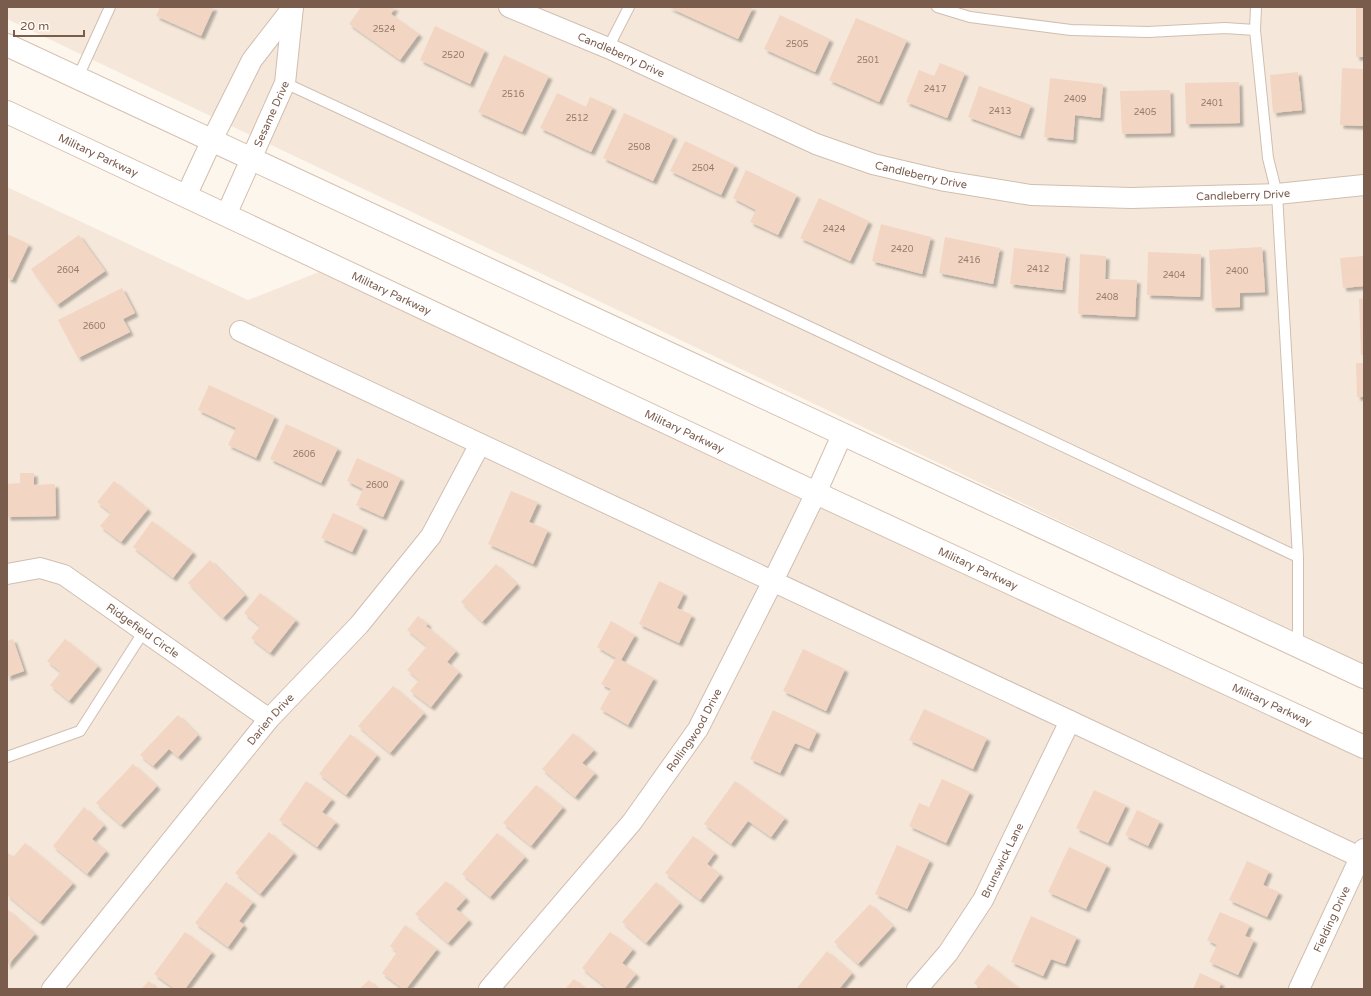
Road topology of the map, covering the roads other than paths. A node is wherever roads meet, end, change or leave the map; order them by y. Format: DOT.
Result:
graph roads {
  1 [pos="110,7"];
  2 [pos="293,7"];
  3 [pos="510,7"];
  4 [pos="629,7"];
  5 [pos="937,7"];
  6 [pos="1256,7"];
  7 [pos="1255,30"];
  8 [pos="7,45"];
  9 [pos="608,48"];
  10 [pos="78,77"];
  11 [pos="285,83"];
  12 [pos="7,112"];
  13 [pos="212,140"];
  14 [pos="251,159"];
  15 [pos="1364,185"];
  16 [pos="1277,194"];
  17 [pos="186,196"];
  18 [pos="226,215"];
  19 [pos="240,332"];
  20 [pos="842,435"];
  21 [pos="480,444"];
  22 [pos="816,493"];
  23 [pos="1298,557"];
  24 [pos="7,574"];
  25 [pos="773,581"];
  26 [pos="144,631"];
  27 [pos="1298,645"];
  28 [pos="1364,677"];
  29 [pos="269,719"];
  30 [pos="1070,721"];
  31 [pos="1364,748"];
  32 [pos="7,757"];
  33 [pos="1363,855"];
  34 [pos="52,989"];
  35 [pos="489,989"];
  36 [pos="917,989"];
  37 [pos="1299,989"];
  1 -- 10 [label="lane"];
  2 -- 11 [label="street, Sesame Drive"];
  2 -- 13 [label="street, Sesame Drive"];
  3 -- 9 [label="street, Candleberry Drive"];
  4 -- 9 [label="lane"];
  5 -- 7 [label="lane"];
  6 -- 7 [label="lane"];
  7 -- 16 [label="lane"];
  8 -- 10 [label="main road"];
  9 -- 16 [label="street, Candleberry Drive"];
  10 -- 13 [label="main road"];
  11 -- 14 [label="street, Sesame Drive"];
  11 -- 23 [label="lane"];
  12 -- 17 [label="main road, Military Parkway"];
  13 -- 14 [label="main road"];
  13 -- 17 [label="street, Sesame Drive"];
  14 -- 18 [label="street, Sesame Drive"];
  14 -- 20 [label="main road"];
  15 -- 16 [label="street, Candleberry Drive"];
  16 -- 23 [label="lane"];
  17 -- 18 [label="main road, Military Parkway"];
  18 -- 22 [label="main road, Military Parkway"];
  19 -- 21 [label="street"];
  20 -- 22 [label="street, Rollingwood Drive"];
  20 -- 27 [label="main road"];
  21 -- 25 [label="street"];
  21 -- 29 [label="street, Darien Drive"];
  22 -- 25 [label="street, Rollingwood Drive"];
  22 -- 31 [label="main road, Military Parkway"];
  23 -- 27 [label="lane"];
  24 -- 26 [label="street, Ridgefield Circle"];
  25 -- 30 [label="street"];
  25 -- 35 [label="street, Rollingwood Drive"];
  26 -- 29 [label="street, Ridgefield Circle"];
  26 -- 32 [label="lane"];
  27 -- 28 [label="main road"];
  29 -- 34 [label="street, Darien Drive"];
  30 -- 33 [label="street"];
  30 -- 36 [label="street, Brunswick Lane"];
  33 -- 37 [label="street, Fielding Drive"];
}
